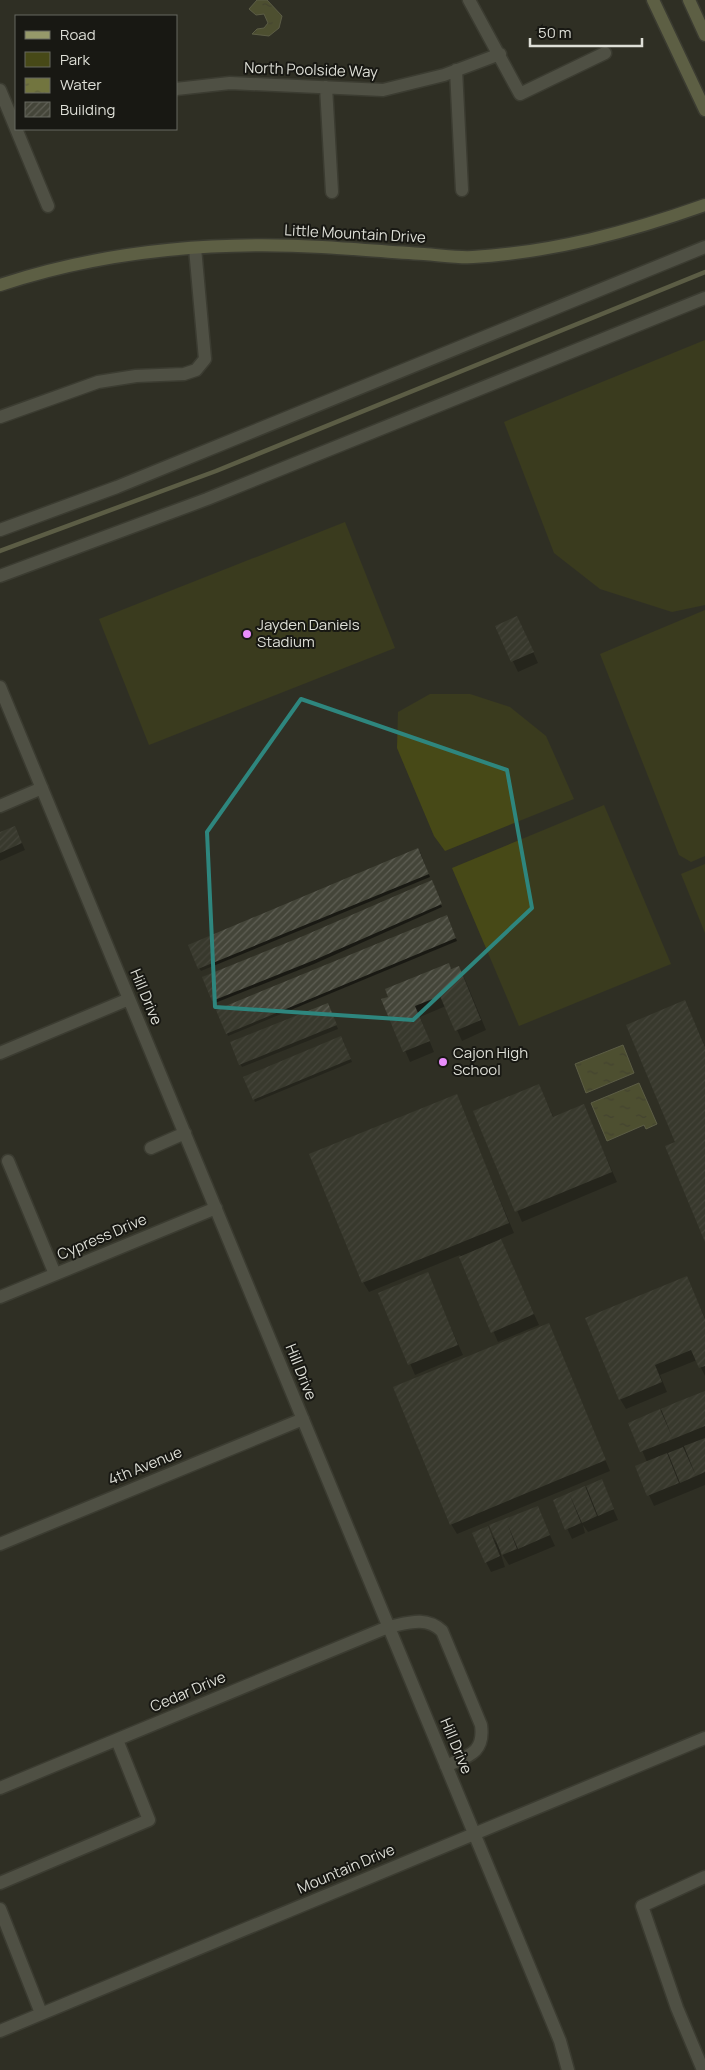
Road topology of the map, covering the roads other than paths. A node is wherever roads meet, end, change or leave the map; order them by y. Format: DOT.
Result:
graph roads {
  1 [pos="469,0"];
  2 [pos="653,0"];
  3 [pos="689,0"];
  4 [pos="705,35"];
  5 [pos="605,53"];
  6 [pos="500,54"];
  7 [pos="456,70"];
  8 [pos="326,87"];
  9 [pos="178,88"];
  10 [pos="2,99"];
  11 [pos="705,110"];
  12 [pos="14,115"];
  13 [pos="20,130"];
  14 [pos="462,190"];
  15 [pos="332,192"];
  16 [pos="705,205"];
  17 [pos="48,206"];
  18 [pos="705,247"];
  19 [pos="196,248"];
  20 [pos="0,285"];
  21 [pos="705,298"];
  22 [pos="0,417"];
  23 [pos="0,530"];
  24 [pos="0,576"];
  25 [pos="0,687"];
  26 [pos="42,788"];
  27 [pos="0,806"];
  28 [pos="129,999"];
  29 [pos="0,1053"];
  30 [pos="185,1133"];
  31 [pos="151,1148"];
  32 [pos="8,1161"];
  33 [pos="216,1208"];
  34 [pos="55,1274"];
  35 [pos="0,1297"];
  36 [pos="302,1419"];
  37 [pos="0,1544"];
  38 [pos="388,1627"];
  39 [pos="705,1738"];
  40 [pos="117,1740"];
  41 [pos="446,1766"];
  42 [pos="0,1788"];
  43 [pos="474,1834"];
  44 [pos="705,1877"];
  45 [pos="0,1883"];
  46 [pos="0,1909"];
  47 [pos="41,2013"];
  48 [pos="0,2031"];
  49 [pos="568,2070"];
  50 [pos="703,2070"];
  1 -- 6 [label="street"];
  2 -- 11 [label="main road"];
  3 -- 4 [label="main road"];
  5 -- 6 [label="street"];
  6 -- 7 [label="street, North Poolside Way"];
  7 -- 8 [label="street, North Poolside Way"];
  7 -- 14 [label="street"];
  8 -- 9 [label="street, North Poolside Way"];
  8 -- 15 [label="street"];
  10 -- 12 [label="street"];
  13 -- 17 [label="street"];
  16 -- 19 [label="main road, Little Mountain Drive"];
  18 -- 23 [label="street"];
  19 -- 20 [label="main road, Little Mountain Drive"];
  19 -- 22 [label="street"];
  21 -- 24 [label="street"];
  25 -- 26 [label="street, Hill Drive"];
  26 -- 27 [label="street"];
  26 -- 28 [label="street, Hill Drive"];
  28 -- 29 [label="street"];
  28 -- 30 [label="street, Hill Drive"];
  30 -- 31 [label="street"];
  30 -- 33 [label="street, Hill Drive"];
  32 -- 34 [label="street"];
  33 -- 34 [label="street, Cypress Drive"];
  33 -- 36 [label="street, Hill Drive"];
  34 -- 35 [label="street, Cypress Drive"];
  36 -- 37 [label="street, 4th Avenue"];
  36 -- 38 [label="street, Hill Drive"];
  38 -- 40 [label="street, Cedar Drive"];
  38 -- 41 [label="street, Hill Drive"];
  38 -- 41 [label="street, Cedar Drive"];
  39 -- 43 [label="street, Mountain Drive"];
  40 -- 42 [label="street, Cedar Drive"];
  40 -- 45 [label="street"];
  41 -- 43 [label="street, Hill Drive"];
  43 -- 47 [label="street, Mountain Drive"];
  43 -- 49 [label="street, Hill Drive"];
  44 -- 50 [label="street"];
  46 -- 47 [label="street"];
  47 -- 48 [label="street, Mountain Drive"];
}
